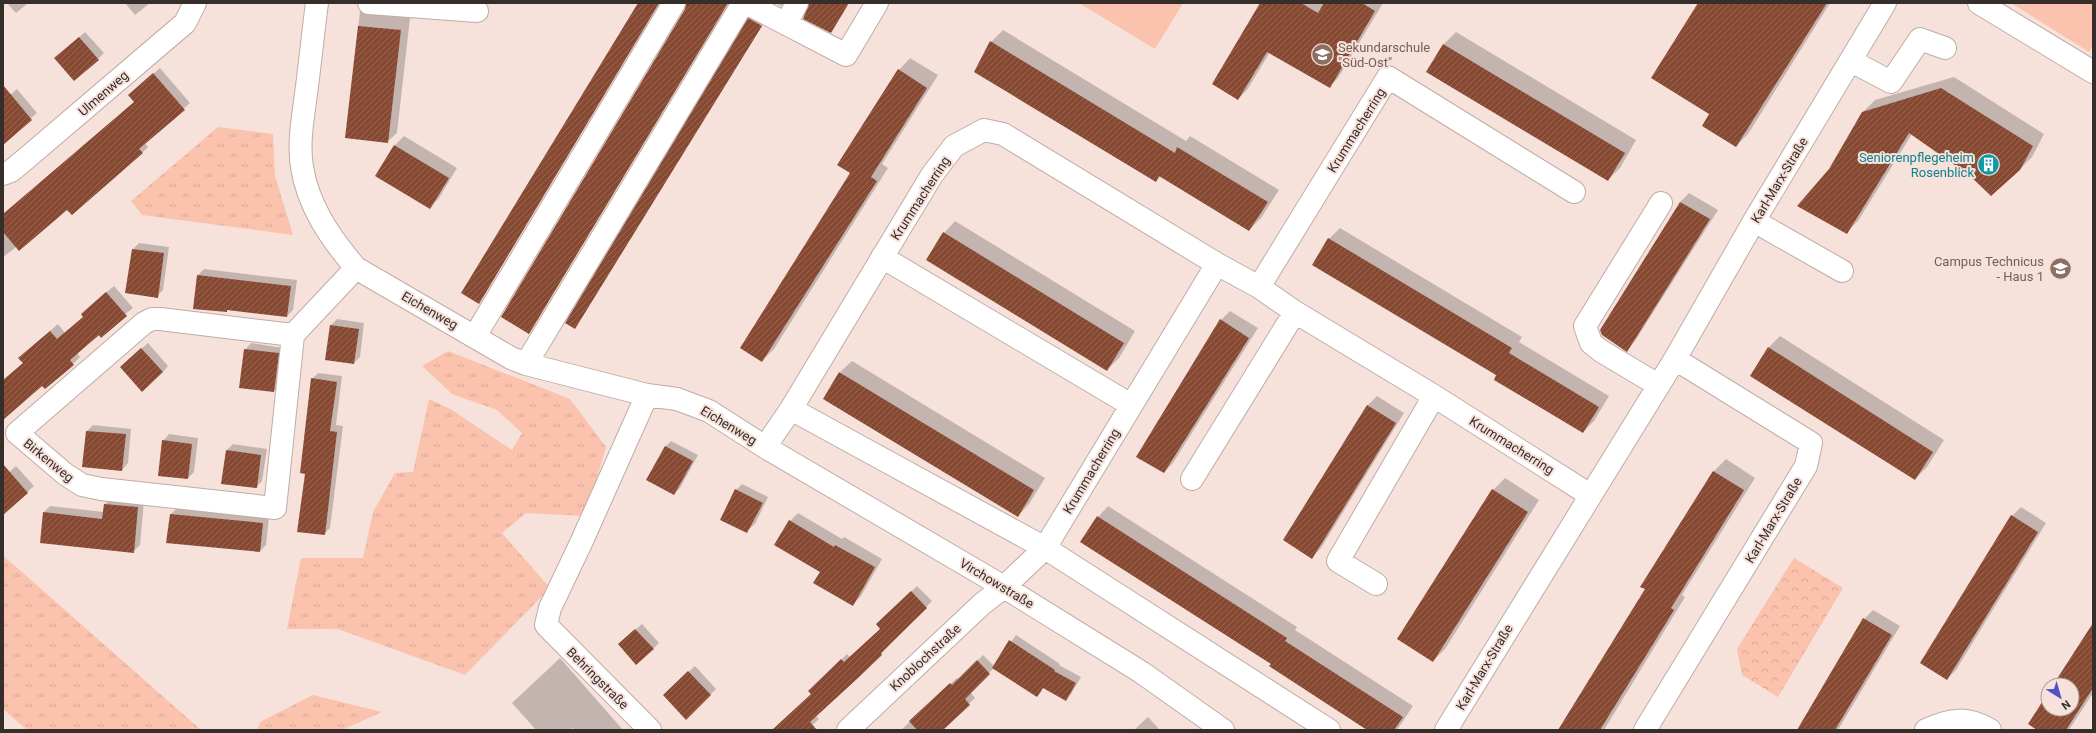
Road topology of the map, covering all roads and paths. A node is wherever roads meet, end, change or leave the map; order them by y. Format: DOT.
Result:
graph roads {
  1 [pos="195,3"];
  2 [pos="317,3"];
  3 [pos="369,3"];
  4 [pos="674,3"];
  5 [pos="745,3"];
  6 [pos="796,3"];
  7 [pos="877,3"];
  8 [pos="1885,3"];
  9 [pos="1979,3"];
  10 [pos="477,11"];
  11 [pos="786,24"];
  12 [pos="1945,48"];
  13 [pos="1851,61"];
  14 [pos="2093,72"];
  15 [pos="3,174"];
  16 [pos="1574,192"];
  17 [pos="1661,204"];
  18 [pos="1754,221"];
  19 [pos="882,257"];
  20 [pos="1216,264"];
  21 [pos="356,268"];
  22 [pos="1842,271"];
  23 [pos="1259,287"];
  24 [pos="1295,312"];
  25 [pos="293,335"];
  26 [pos="475,336"];
  27 [pos="1674,359"];
  28 [pos="526,364"];
  29 [pos="1658,385"];
  30 [pos="647,396"];
  31 [pos="1434,396"];
  32 [pos="1132,405"];
  33 [pos="790,409"];
  34 [pos="765,447"];
  35 [pos="1192,479"];
  36 [pos="1590,495"];
  37 [pos="1045,548"];
  38 [pos="1376,584"];
  39 [pos="1004,587"];
  40 [pos="1215,728"];
  41 [pos="650,730"];
  42 [pos="848,730"];
  43 [pos="1329,730"];
  44 [pos="1446,730"];
  45 [pos="1645,730"];
  46 [pos="1926,730"];
  47 [pos="1990,730"];
  1 -- 15 [label="street, Ulmenweg"];
  2 -- 21 [label="street, Eichenweg"];
  3 -- 10 [label="street"];
  4 -- 26 [label="street"];
  5 -- 11 [label="street"];
  5 -- 28 [label="street"];
  6 -- 11 [label="street"];
  7 -- 11 [label="street"];
  8 -- 13 [label="street, Karl-Marx-Straße"];
  9 -- 14 [label="street"];
  12 -- 13 [label="street"];
  13 -- 18 [label="street, Karl-Marx-Straße"];
  16 -- 23 [label="street, Krummacherring"];
  17 -- 29 [label="street"];
  18 -- 22 [label="street"];
  18 -- 27 [label="street, Karl-Marx-Straße"];
  19 -- 20 [label="street, Krummacherring"];
  19 -- 32 [label="street"];
  19 -- 33 [label="street, Krummacherring"];
  20 -- 23 [label="street, Krummacherring"];
  20 -- 32 [label="street, Krummacherring"];
  21 -- 25 [label="street"];
  21 -- 26 [label="street, Eichenweg"];
  23 -- 24 [label="street, Krummacherring"];
  24 -- 31 [label="street, Krummacherring"];
  24 -- 35 [label="street"];
  25 -- 25 [label="street, Birkenweg"];
  26 -- 28 [label="street, Eichenweg"];
  27 -- 29 [label="street, Karl-Marx-Straße"];
  27 -- 45 [label="street, Karl-Marx-Straße"];
  28 -- 30 [label="street, Eichenweg"];
  29 -- 36 [label="street, Karl-Marx-Straße"];
  30 -- 34 [label="street, Eichenweg"];
  30 -- 41 [label="street, Behringstraße"];
  31 -- 36 [label="street, Krummacherring"];
  31 -- 38 [label="street"];
  32 -- 37 [label="street, Krummacherring"];
  33 -- 34 [label="street, Krummacherring"];
  33 -- 37 [label="street"];
  34 -- 39 [label="street, Virchowstraße"];
  36 -- 44 [label="street, Karl-Marx-Straße"];
  37 -- 39 [label="street, Krummacherring"];
  37 -- 43 [label="street"];
  39 -- 40 [label="street, Virchowstraße"];
  39 -- 42 [label="street, Knoblochstraße"];
  46 -- 47 [label="street"];
}
